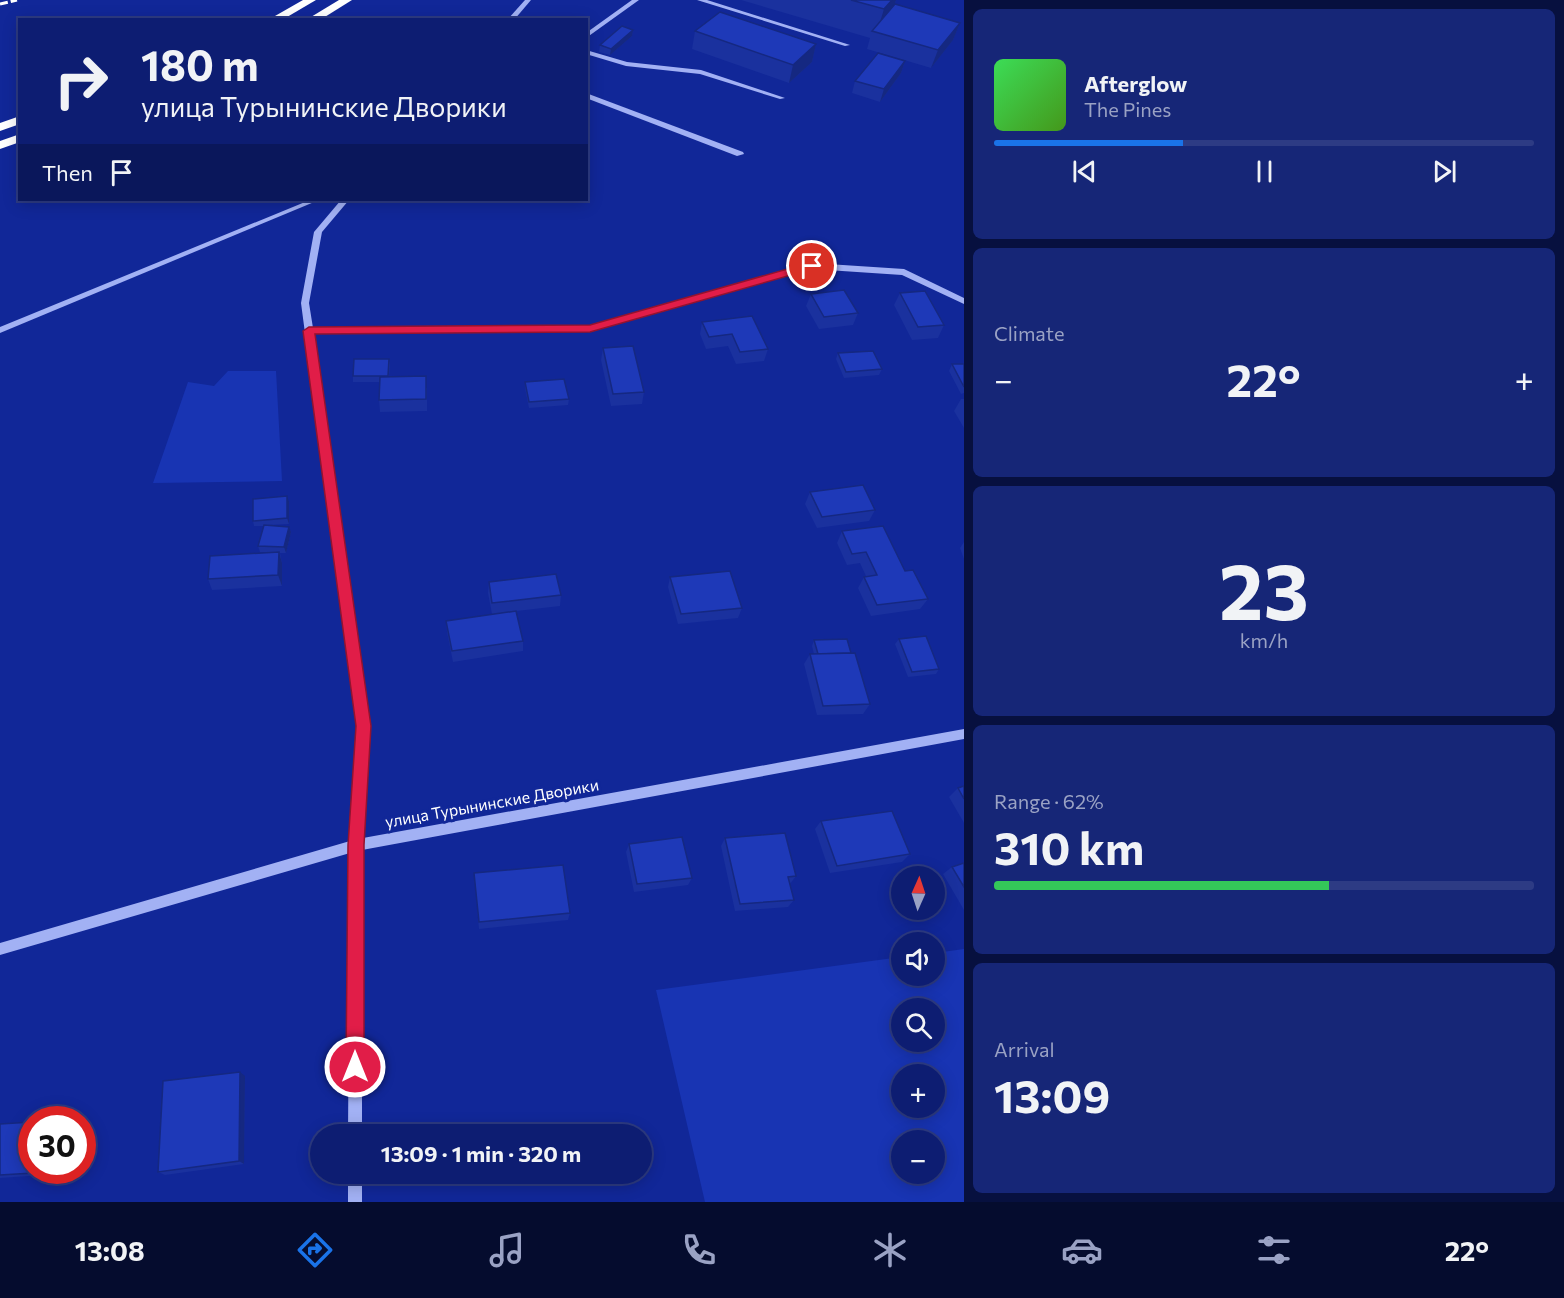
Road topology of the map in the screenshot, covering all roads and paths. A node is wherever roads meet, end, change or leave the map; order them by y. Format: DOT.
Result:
graph roads {
  1 [pos="311,0"];
  2 [pos="347,0"];
  3 [pos="528,0"];
  4 [pos="636,0"];
  5 [pos="700,0"];
  6 [pos="277,18"];
  7 [pos="315,18"];
  8 [pos="512,18"];
  9 [pos="588,35"];
  10 [pos="847,45"];
  11 [pos="588,53"];
  12 [pos="588,96"];
  13 [pos="782,98"];
  14 [pos="18,121"];
  15 [pos="0,127"];
  16 [pos="18,139"];
  17 [pos="0,144"];
  18 [pos="740,154"];
  19 [pos="313,201"];
  20 [pos="344,201"];
  21 [pos="964,301"];
  22 [pos="0,330"];
  23 [pos="309,331"];
  24 [pos="964,734"];
  25 [pos="356,845"];
  26 [pos="0,949"];
  27 [pos="355,1124"];
  28 [pos="355,1184"];
  29 [pos="355,1202"];
  1 -- 6 [label="highway"];
  2 -- 7 [label="highway"];
  3 -- 8 [label="street"];
  4 -- 9 [label="street"];
  5 -- 10 [label="street"];
  11 -- 13 [label="street"];
  12 -- 18 [label="street"];
  14 -- 15 [label="highway"];
  16 -- 17 [label="highway"];
  19 -- 22 [label="street"];
  20 -- 23 [label="street"];
  21 -- 23 [label="street"];
  23 -- 25 [label="street"];
  24 -- 25 [label="street, улица Турынинские Дворики"];
  25 -- 26 [label="street, улица Турынинские Дворики"];
  25 -- 27 [label="street"];
  28 -- 29 [label="street"];
}
